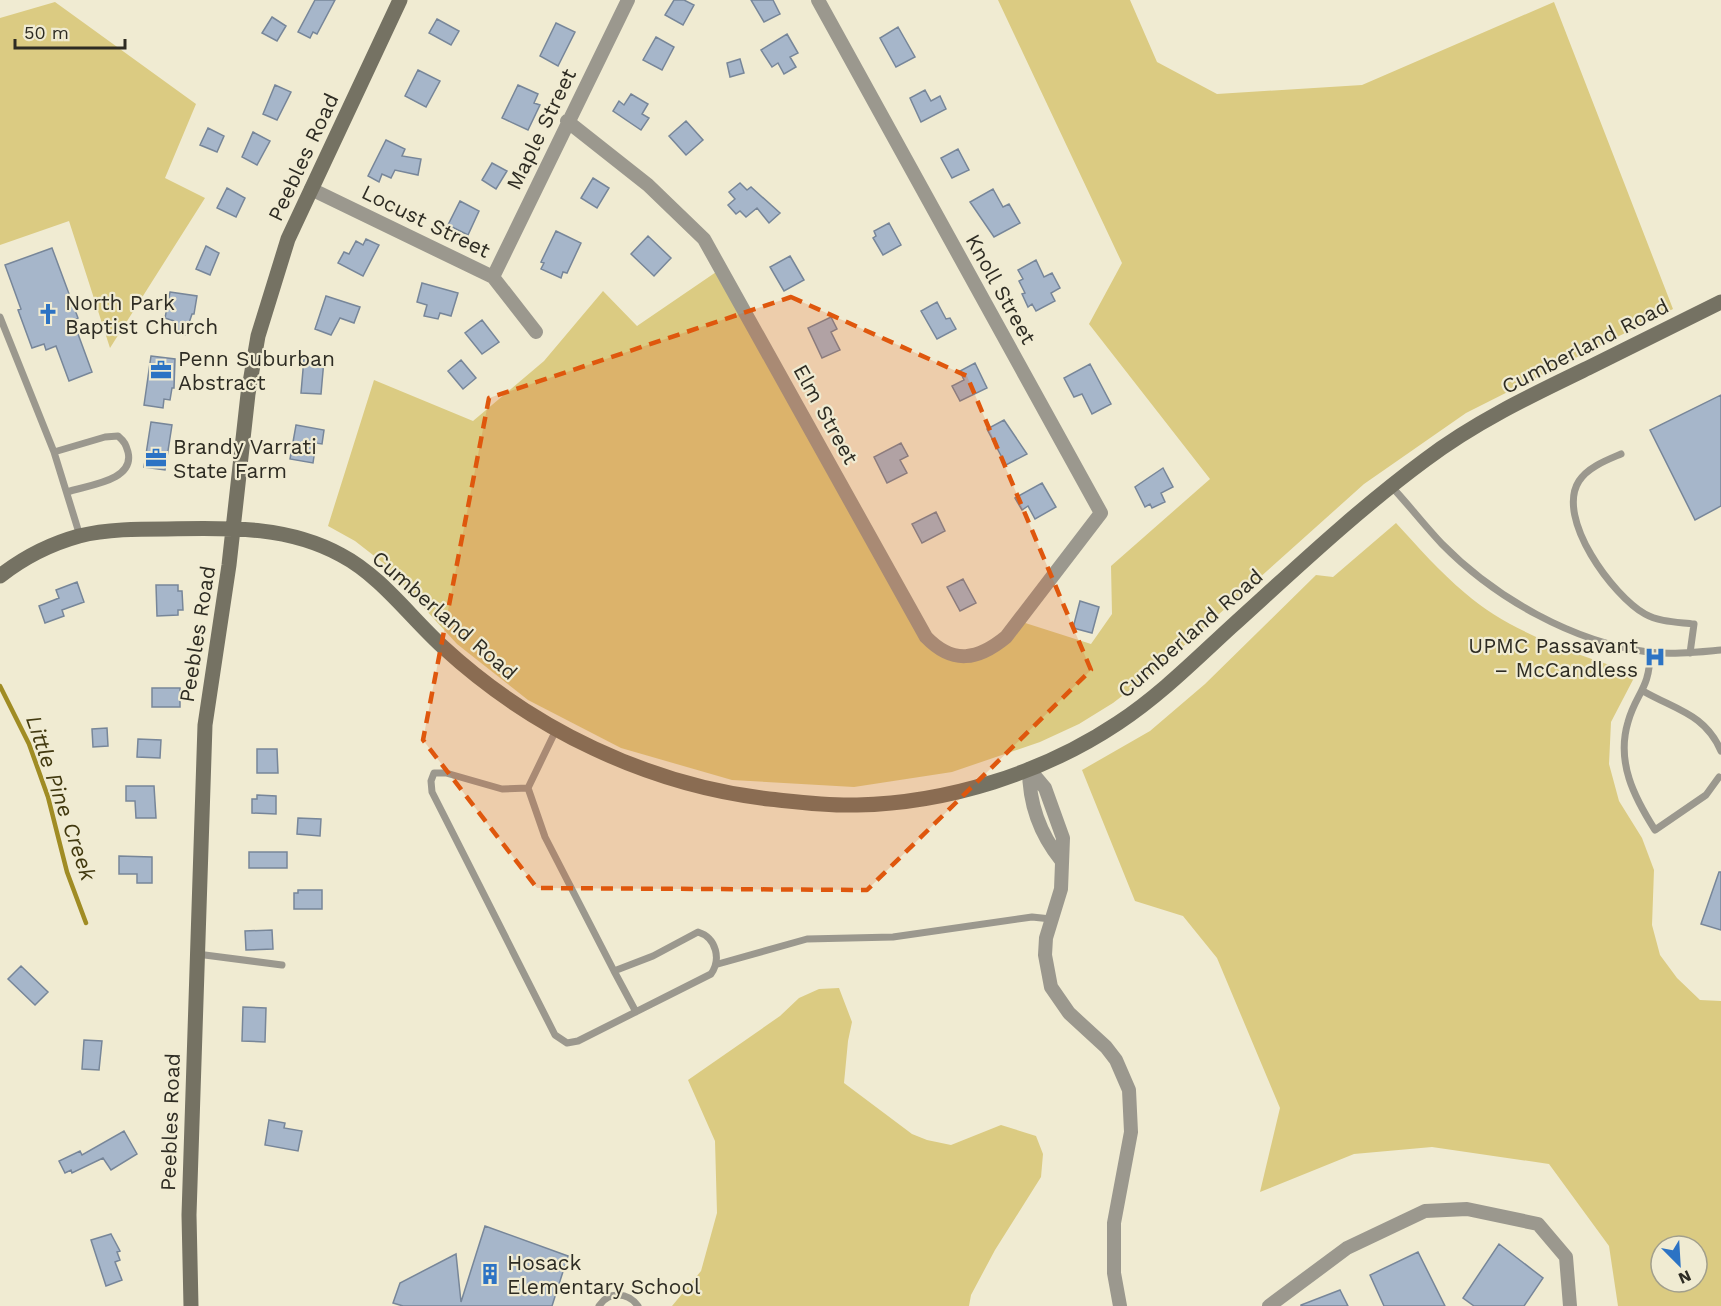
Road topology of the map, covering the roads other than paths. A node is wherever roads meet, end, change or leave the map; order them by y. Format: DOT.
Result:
graph roads {
  1 [pos="400,0"];
  2 [pos="628,0"];
  3 [pos="818,0"];
  4 [pos="567,121"];
  5 [pos="310,189"];
  6 [pos="493,277"];
  7 [pos="1721,302"];
  8 [pos="0,317"];
  9 [pos="536,332"];
  10 [pos="54,452"];
  11 [pos="1621,454"];
  12 [pos="1391,486"];
  13 [pos="67,492"];
  14 [pos="232,528"];
  15 [pos="80,536"];
  16 [pos="0,576"];
  17 [pos="1042,591"];
  18 [pos="1721,650"];
  19 [pos="1650,652"];
  20 [pos="1690,653"];
  21 [pos="1644,691"];
  22 [pos="556,730"];
  23 [pos="1721,751"];
  24 [pos="1029,770"];
  25 [pos="1719,777"];
  26 [pos="528,788"];
  27 [pos="1051,920"];
  28 [pos="197,954"];
  29 [pos="718,964"];
  30 [pos="282,965"];
  31 [pos="614,971"];
  32 [pos="636,1012"];
  33 [pos="191,1306"];
  34 [pos="599,1306"];
  35 [pos="638,1306"];
  36 [pos="1120,1306"];
  37 [pos="1269,1306"];
  38 [pos="1570,1306"];
  1 -- 5 [label="street, Peebles Road"];
  2 -- 4 [label="street, Maple Street"];
  3 -- 17 [label="street, Knoll Street"];
  4 -- 6 [label="street, Maple Street"];
  4 -- 17 [label="street, Elm Street"];
  5 -- 6 [label="street, Locust Street"];
  5 -- 14 [label="street, Peebles Road"];
  6 -- 9 [label="street, Locust Street"];
  7 -- 12 [label="street, Cumberland Road"];
  8 -- 10 [label="lane"];
  10 -- 13 [label="lane"];
  10 -- 13 [label="lane"];
  11 -- 20 [label="lane"];
  12 -- 19 [label="lane"];
  12 -- 24 [label="street, Cumberland Road"];
  13 -- 15 [label="lane"];
  14 -- 15 [label="street, Cumberland Road"];
  14 -- 22 [label="street, Cumberland Road"];
  14 -- 28 [label="street, Peebles Road"];
  15 -- 16 [label="street, Cumberland Road"];
  18 -- 20 [label="lane"];
  19 -- 20 [label="lane"];
  19 -- 21 [label="lane"];
  21 -- 23 [label="lane"];
  21 -- 25 [label="lane"];
  22 -- 24 [label="street, Cumberland Road"];
  22 -- 26 [label="lane"];
  24 -- 27 [label="street"];
  26 -- 31 [label="lane"];
  26 -- 32 [label="lane"];
  27 -- 29 [label="lane"];
  27 -- 36 [label="street"];
  28 -- 30 [label="lane"];
  28 -- 33 [label="street, Peebles Road"];
  29 -- 31 [label="lane"];
  29 -- 32 [label="lane"];
  31 -- 32 [label="lane"];
  34 -- 35 [label="lane"];
  37 -- 38 [label="street"];
}
